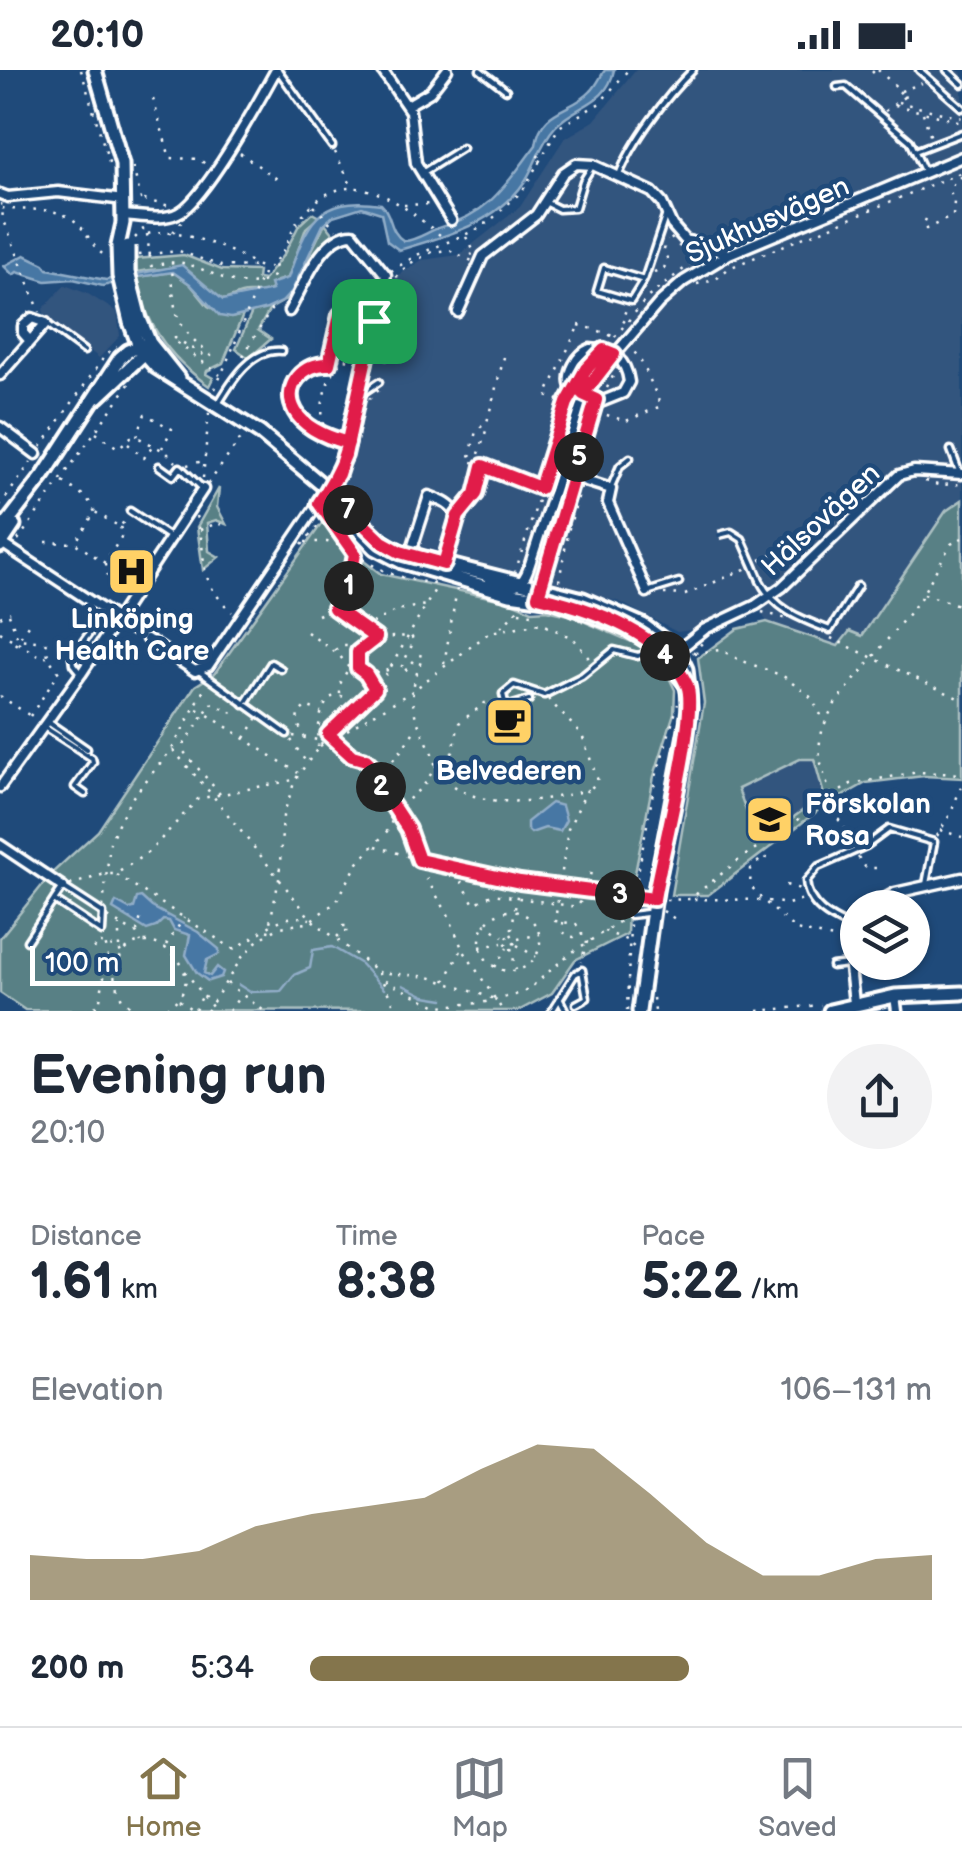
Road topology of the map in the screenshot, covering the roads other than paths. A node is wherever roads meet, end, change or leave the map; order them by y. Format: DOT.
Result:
graph roads {
  1 [pos="95,70"];
  2 [pos="277,70"];
  3 [pos="382,70"];
  4 [pos="447,70"];
  5 [pos="480,70"];
  6 [pos="693,70"];
  7 [pos="920,70"];
  8 [pos="947,70"];
  9 [pos="962,84"];
  10 [pos="837,87"];
  11 [pos="506,90"];
  12 [pos="408,105"];
  13 [pos="959,109"];
  14 [pos="962,133"];
  15 [pos="332,146"];
  16 [pos="462,148"];
  17 [pos="915,151"];
  18 [pos="962,157"];
  19 [pos="593,165"];
  20 [pos="422,173"];
  21 [pos="925,173"];
  22 [pos="619,175"];
  23 [pos="1,195"];
  24 [pos="124,200"];
  25 [pos="545,202"];
  26 [pos="666,214"];
  27 [pos="123,219"];
  28 [pos="450,220"];
  29 [pos="729,254"];
  30 [pos="644,280"];
  31 [pos="400,292"];
  32 [pos="289,310"];
  33 [pos="458,312"];
  34 [pos="374,321"];
  35 [pos="390,322"];
  36 [pos="46,323"];
  37 [pos="30,341"];
  38 [pos="381,343"];
  39 [pos="145,349"];
  40 [pos="368,350"];
  41 [pos="84,351"];
  42 [pos="282,351"];
  43 [pos="386,356"];
  44 [pos="618,357"];
  45 [pos="329,364"];
  46 [pos="0,375"];
  47 [pos="379,382"];
  48 [pos="583,394"];
  49 [pos="358,396"];
  50 [pos="94,399"];
  51 [pos="596,400"];
  52 [pos="214,407"];
  53 [pos="0,427"];
  54 [pos="348,443"];
  55 [pos="951,450"];
  56 [pos="36,454"];
  57 [pos="630,458"];
  58 [pos="160,466"];
  59 [pos="573,477"];
  60 [pos="961,477"];
  61 [pos="203,488"];
  62 [pos="611,489"];
  63 [pos="328,490"];
  64 [pos="130,512"];
  65 [pos="720,534"];
  66 [pos="171,538"];
  67 [pos="0,541"];
  68 [pos="410,555"];
  69 [pos="441,574"];
  70 [pos="519,577"];
  71 [pos="466,579"];
  72 [pos="679,582"];
  73 [pos="858,586"];
  74 [pos="647,592"];
  75 [pos="539,596"];
  76 [pos="770,597"];
  77 [pos="105,611"];
  78 [pos="118,619"];
  79 [pos="134,630"];
  80 [pos="147,639"];
  81 [pos="656,647"];
  82 [pos="672,654"];
  83 [pos="282,670"];
  84 [pos="199,671"];
  85 [pos="81,674"];
  86 [pos="529,700"];
  87 [pos="242,704"];
  88 [pos="45,725"];
  89 [pos="287,734"];
  90 [pos="87,749"];
  91 [pos="0,787"];
  92 [pos="85,794"];
  93 [pos="0,845"];
  94 [pos="962,878"];
  95 [pos="926,884"];
  96 [pos="63,887"];
  97 [pos="903,890"];
  98 [pos="54,900"];
  99 [pos="656,907"];
  100 [pos="630,915"];
  101 [pos="840,922"];
  102 [pos="27,941"];
  103 [pos="840,965"];
  104 [pos="832,966"];
  105 [pos="850,980"];
  106 [pos="962,993"];
  107 [pos="895,996"];
  108 [pos="560,1000"];
  109 [pos="854,1003"];
  110 [pos="576,1004"];
  111 [pos="831,1007"];
  112 [pos="565,1010"];
  113 [pos="552,1011"];
  114 [pos="639,1011"];
  115 [pos="898,1011"];
  1 -- 24 [label="main road"];
  2 -- 15 [label="lane"];
  2 -- 27 [label="street"];
  3 -- 12 [label="street"];
  4 -- 12 [label="street"];
  5 -- 11 [label="lane"];
  6 -- 22 [label="lane"];
  7 -- 13 [label="lane"];
  8 -- 9 [label="lane"];
  10 -- 17 [label="lane"];
  12 -- 20 [label="street"];
  14 -- 17 [label="lane"];
  16 -- 20 [label="lane"];
  17 -- 21 [label="lane"];
  18 -- 21 [label="street, Sjukhusvägen"];
  19 -- 22 [label="street"];
  19 -- 25 [label="street"];
  19 -- 25 [label="lane"];
  20 -- 28 [label="street"];
  21 -- 29 [label="street, Sjukhusvägen"];
  22 -- 26 [label="street"];
  23 -- 24 [label="street"];
  24 -- 27 [label="main road"];
  25 -- 33 [label="street"];
  26 -- 29 [label="street"];
  26 -- 30 [label="lane"];
  27 -- 39 [label="main road, bridge"];
  29 -- 44 [label="street, Sjukhusvägen"];
  30 -- 30 [label="lane"];
  31 -- 35 [label="lane"];
  32 -- 34 [label="street"];
  34 -- 35 [label="lane"];
  34 -- 40 [label="street"];
  35 -- 38 [label="lane"];
  36 -- 37 [label="street"];
  36 -- 37 [label="street"];
  36 -- 41 [label="lane"];
  37 -- 46 [label="street"];
  38 -- 40 [label="lane"];
  38 -- 43 [label="lane"];
  39 -- 50 [label="main road"];
  39 -- 50 [label="main road"];
  39 -- 52 [label="main road"];
  40 -- 49 [label="street"];
  42 -- 52 [label="lane"];
  44 -- 48 [label="street, Sjukhusvägen"];
  44 -- 48 [label="street"];
  44 -- 51 [label="street, Sjukhusvägen"];
  45 -- 54 [label="lane"];
  47 -- 49 [label="lane"];
  48 -- 51 [label="street"];
  48 -- 70 [label="street, Sjukhusvägen"];
  49 -- 54 [label="street"];
  50 -- 67 [label="main road"];
  51 -- 59 [label="street"];
  52 -- 63 [label="main road"];
  53 -- 56 [label="street"];
  54 -- 63 [label="street"];
  55 -- 60 [label="lane"];
  57 -- 62 [label="lane"];
  58 -- 61 [label="lane"];
  59 -- 62 [label="street"];
  59 -- 75 [label="street"];
  60 -- 76 [label="street, Hälsovägen"];
  61 -- 66 [label="street"];
  62 -- 74 [label="street"];
  63 -- 68 [label="main road"];
  63 -- 69 [label="main road"];
  63 -- 84 [label="street"];
  64 -- 66 [label="lane"];
  65 -- 76 [label="lane, bridge"];
  66 -- 78 [label="street"];
  67 -- 77 [label="street"];
  68 -- 69 [label="main road"];
  68 -- 69 [label="street"];
  69 -- 70 [label="main road"];
  69 -- 71 [label="main road"];
  70 -- 71 [label="street"];
  70 -- 75 [label="main road"];
  71 -- 75 [label="main road"];
  72 -- 74 [label="lane"];
  73 -- 76 [label="lane"];
  75 -- 81 [label="main road"];
  75 -- 82 [label="main road"];
  76 -- 82 [label="street, Hälsovägen"];
  77 -- 78 [label="street"];
  77 -- 85 [label="lane"];
  78 -- 79 [label="street"];
  78 -- 85 [label="street"];
  80 -- 84 [label="street"];
  81 -- 82 [label="main road"];
  81 -- 86 [label="lane"];
  82 -- 99 [label="main road"];
  83 -- 87 [label="lane"];
  84 -- 87 [label="lane"];
  85 -- 88 [label="street"];
  87 -- 89 [label="lane"];
  88 -- 90 [label="lane"];
  88 -- 91 [label="street"];
  88 -- 92 [label="lane"];
  93 -- 96 [label="street"];
  94 -- 95 [label="street"];
  95 -- 97 [label="street"];
  95 -- 101 [label="lane"];
  96 -- 98 [label="lane"];
  96 -- 98 [label="lane"];
  98 -- 102 [label="lane"];
  99 -- 100 [label="lane"];
  99 -- 114 [label="main road"];
  103 -- 104 [label="lane"];
  105 -- 109 [label="street"];
  106 -- 107 [label="main road"];
  107 -- 109 [label="main road"];
  107 -- 115 [label="street"];
  108 -- 110 [label="lane"];
  108 -- 112 [label="lane"];
  108 -- 113 [label="lane"];
  109 -- 111 [label="main road"];
}
